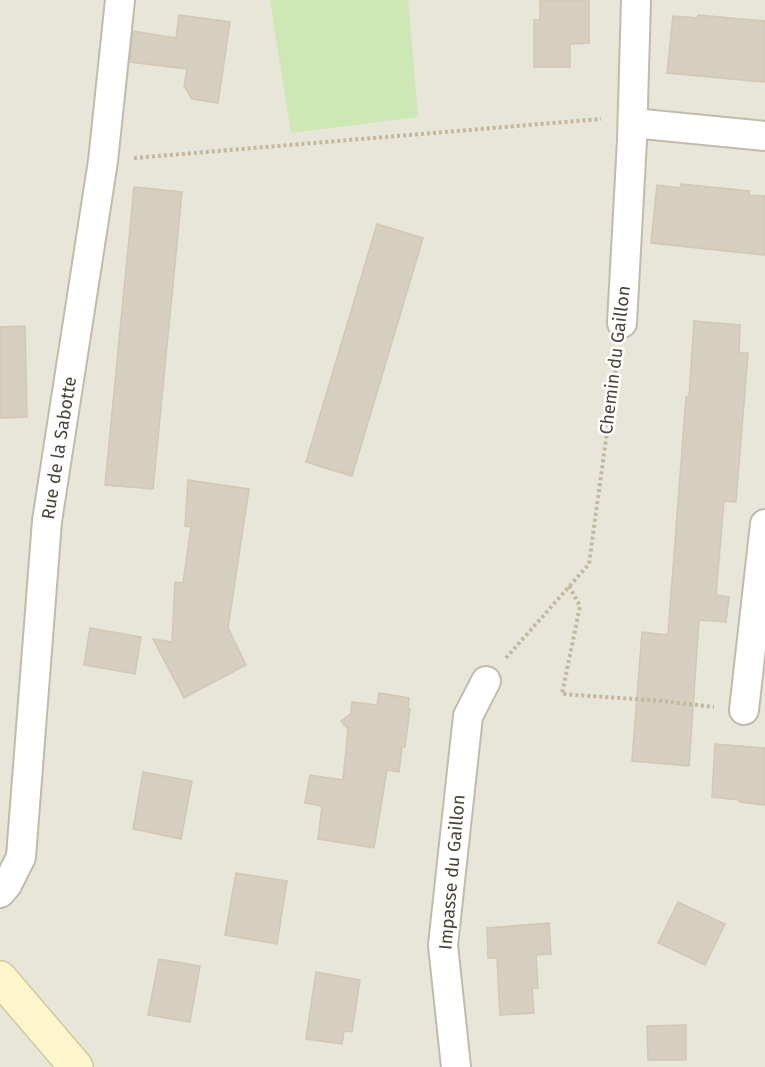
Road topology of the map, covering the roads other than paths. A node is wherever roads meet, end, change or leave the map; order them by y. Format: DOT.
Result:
graph roads {
  1 [pos="120,0"];
  2 [pos="636,0"];
  3 [pos="619,120"];
  4 [pos="765,136"];
  5 [pos="622,323"];
  6 [pos="765,524"];
  7 [pos="486,681"];
  8 [pos="744,710"];
  9 [pos="0,893"];
  10 [pos="0,978"];
  11 [pos="0,1012"];
  12 [pos="49,1067"];
  13 [pos="76,1067"];
  14 [pos="456,1067"];
  1 -- 9 [label="street, Rue de la Sabotte"];
  2 -- 3 [label="street, Chemin du Gaillon"];
  3 -- 4 [label="street"];
  3 -- 5 [label="street, Chemin du Gaillon"];
  6 -- 8 [label="street"];
  7 -- 14 [label="street, Impasse du Gaillon"];
  10 -- 13 [label="street"];
  11 -- 12 [label="street"];
}
